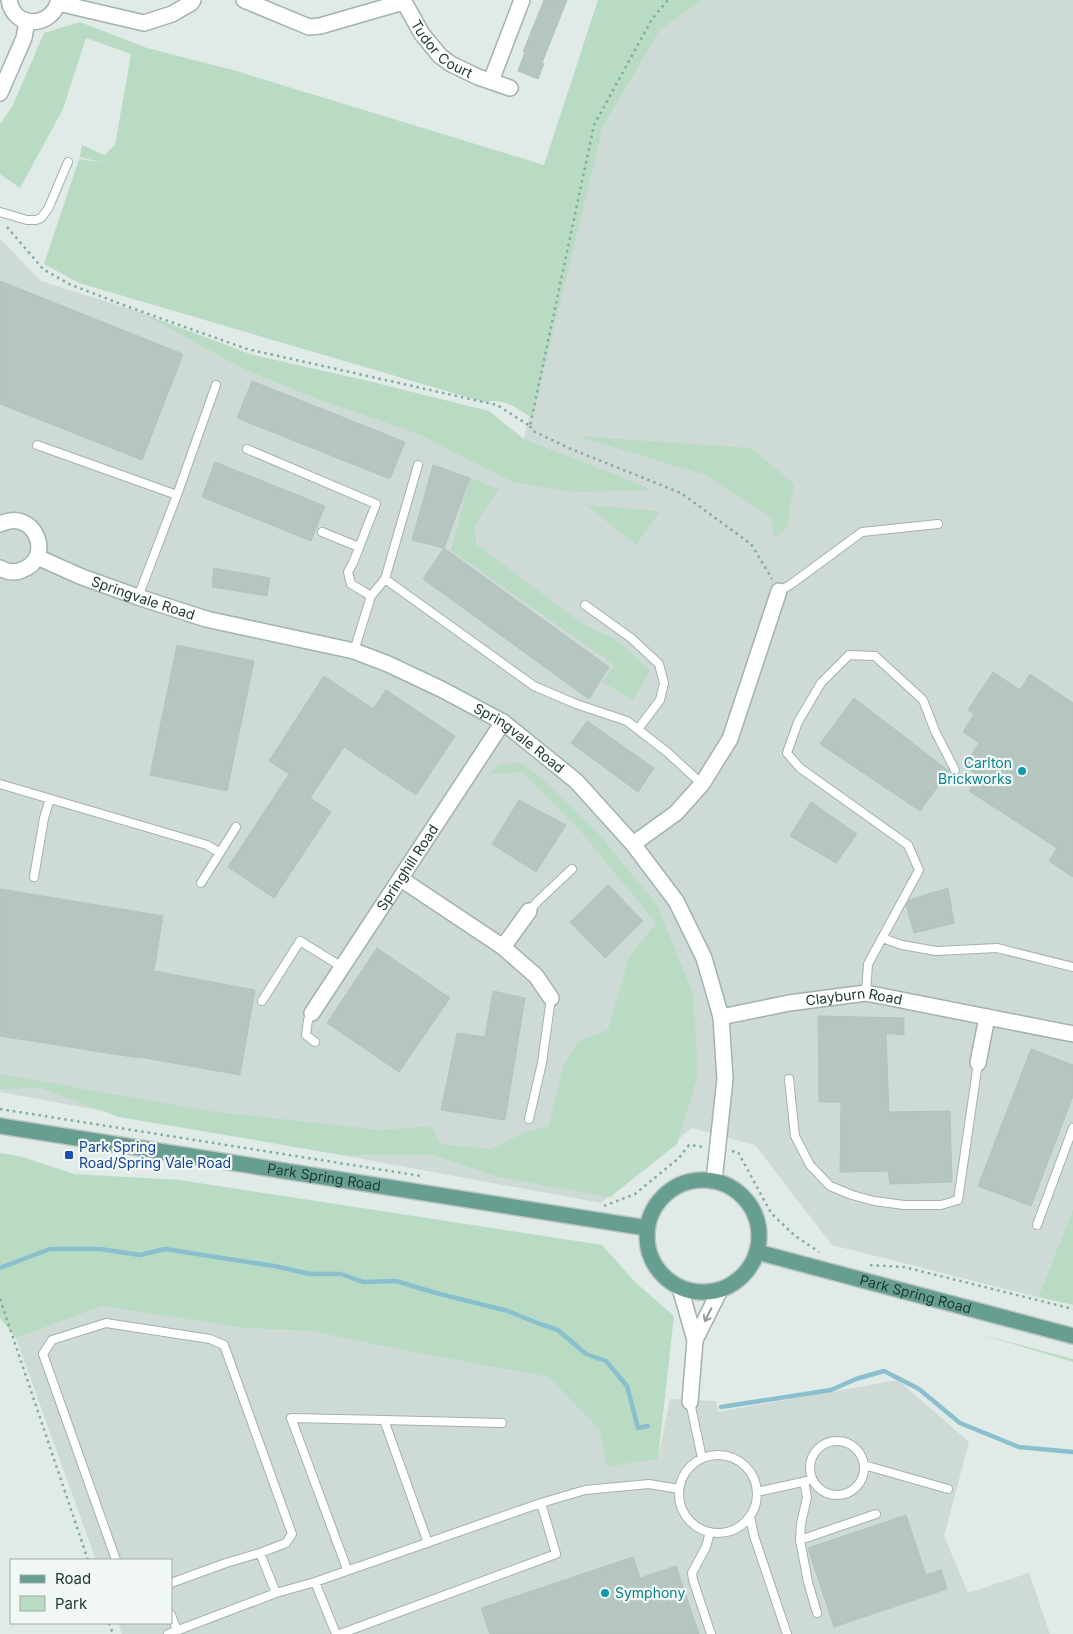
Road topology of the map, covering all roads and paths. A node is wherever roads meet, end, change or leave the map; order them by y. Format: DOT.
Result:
graph roads {
  1 [pos="9,0"];
  2 [pos="193,0"];
  3 [pos="244,0"];
  4 [pos="522,0"];
  5 [pos="668,0"];
  6 [pos="403,1"];
  7 [pos="58,2"];
  8 [pos="27,21"];
  9 [pos="491,81"];
  10 [pos="510,88"];
  11 [pos="0,93"];
  12 [pos="68,162"];
  13 [pos="2,216"];
  14 [pos="216,385"];
  15 [pos="530,426"];
  16 [pos="38,445"];
  17 [pos="247,449"];
  18 [pos="418,465"];
  19 [pos="177,495"];
  20 [pos="0,524"];
  21 [pos="938,524"];
  22 [pos="322,532"];
  23 [pos="359,547"];
  24 [pos="37,557"];
  25 [pos="1,573"];
  26 [pos="385,579"];
  27 [pos="779,591"];
  28 [pos="371,596"];
  29 [pos="138,597"];
  30 [pos="585,605"];
  31 [pos="354,651"];
  32 [pos="503,722"];
  33 [pos="638,729"];
  34 [pos="955,770"];
  35 [pos="0,784"];
  36 [pos="702,784"];
  37 [pos="50,799"];
  38 [pos="236,826"];
  39 [pos="633,844"];
  40 [pos="220,853"];
  41 [pos="572,869"];
  42 [pos="34,878"];
  43 [pos="401,879"];
  44 [pos="201,883"];
  45 [pos="529,911"];
  46 [pos="882,938"];
  47 [pos="504,947"];
  48 [pos="342,967"];
  49 [pos="1073,967"];
  50 [pos="866,993"];
  51 [pos="550,998"];
  52 [pos="262,1001"];
  53 [pos="312,1014"];
  54 [pos="722,1017"];
  55 [pos="987,1017"];
  56 [pos="1073,1034"];
  57 [pos="315,1042"];
  58 [pos="978,1064"];
  59 [pos="789,1079"];
  60 [pos="530,1119"];
  61 [pos="0,1126"];
  62 [pos="1073,1128"];
  63 [pos="708,1148"];
  64 [pos="728,1151"];
  65 [pos="714,1181"];
  66 [pos="602,1207"];
  67 [pos="1037,1225"];
  68 [pos="646,1228"];
  69 [pos="757,1252"];
  70 [pos="822,1254"];
  71 [pos="848,1276"];
  72 [pos="680,1288"];
  73 [pos="720,1290"];
  74 [pos="0,1299"];
  75 [pos="1073,1309"];
  76 [pos="1073,1336"];
  77 [pos="695,1340"];
  78 [pos="690,1402"];
  79 [pos="384,1420"];
  80 [pos="502,1423"];
  81 [pos="702,1458"];
  82 [pos="864,1465"];
  83 [pos="812,1478"];
  84 [pos="804,1482"];
  85 [pos="679,1488"];
  86 [pos="948,1489"];
  87 [pos="757,1492"];
  88 [pos="541,1503"];
  89 [pos="876,1514"];
  90 [pos="750,1516"];
  91 [pos="710,1532"];
  92 [pos="800,1540"];
  93 [pos="428,1543"];
  94 [pos="260,1553"];
  95 [pos="88,1559"];
  96 [pos="116,1559"];
  97 [pos="346,1570"];
  98 [pos="314,1582"];
  99 [pos="172,1583"];
  100 [pos="276,1593"];
  101 [pos="817,1613"];
  102 [pos="172,1618"];
  103 [pos="177,1630"];
  104 [pos="168,1634"];
  105 [pos="336,1634"];
  106 [pos="340,1634"];
  107 [pos="711,1634"];
  108 [pos="787,1634"];
  1 -- 8 [label="street"];
  2 -- 7 [label="street"];
  3 -- 6 [label="street, Tudor Court"];
  4 -- 9 [label="street, Tudor Court"];
  5 -- 15 [label="path"];
  6 -- 9 [label="street, Tudor Court"];
  7 -- 8 [label="street"];
  8 -- 11 [label="street"];
  9 -- 10 [label="street, Tudor Court"];
  12 -- 13 [label="lane"];
  13 -- 15 [label="path"];
  14 -- 19 [label="lane"];
  15 -- 27 [label="path"];
  16 -- 19 [label="lane"];
  17 -- 23 [label="lane"];
  18 -- 26 [label="lane"];
  19 -- 29 [label="lane"];
  20 -- 24 [label="street"];
  21 -- 27 [label="lane"];
  22 -- 23 [label="lane"];
  23 -- 28 [label="lane"];
  24 -- 25 [label="street"];
  24 -- 29 [label="street, Springvale Road"];
  26 -- 28 [label="lane"];
  26 -- 33 [label="lane"];
  27 -- 36 [label="street"];
  28 -- 31 [label="lane"];
  29 -- 31 [label="street, Springvale Road"];
  30 -- 33 [label="lane"];
  31 -- 32 [label="street, Springvale Road"];
  32 -- 39 [label="street, Springvale Road"];
  32 -- 43 [label="street, Springhill Road"];
  33 -- 36 [label="lane"];
  34 -- 46 [label="lane"];
  35 -- 37 [label="lane"];
  36 -- 39 [label="street"];
  37 -- 40 [label="lane"];
  37 -- 42 [label="lane"];
  38 -- 40 [label="lane"];
  39 -- 54 [label="street, Springvale Road"];
  40 -- 44 [label="lane"];
  41 -- 45 [label="lane"];
  43 -- 47 [label="street"];
  43 -- 48 [label="street, Springhill Road"];
  45 -- 47 [label="street"];
  46 -- 49 [label="lane"];
  46 -- 50 [label="lane"];
  47 -- 51 [label="street"];
  48 -- 52 [label="lane"];
  48 -- 53 [label="street, Springhill Road"];
  50 -- 54 [label="street, Clayburn Road"];
  50 -- 55 [label="street, Clayburn Road"];
  51 -- 60 [label="lane"];
  53 -- 57 [label="lane"];
  54 -- 65 [label="street, Springvale Road"];
  55 -- 56 [label="street, Clayburn Road"];
  55 -- 58 [label="street"];
  58 -- 59 [label="lane"];
  61 -- 68 [label="main road, Park Spring Road"];
  62 -- 67 [label="lane"];
  63 -- 66 [label="path"];
  64 -- 70 [label="path"];
  65 -- 68 [label="main road"];
  65 -- 69 [label="main road"];
  68 -- 72 [label="main road"];
  69 -- 71 [label="main road, Park Spring Road"];
  69 -- 73 [label="main road"];
  71 -- 75 [label="path"];
  71 -- 76 [label="main road, Park Spring Road"];
  72 -- 73 [label="main road"];
  72 -- 77 [label="street"];
  73 -- 77 [label="street, one-way"];
  74 -- 95 [label="path"];
  77 -- 78 [label="street"];
  78 -- 81 [label="lane"];
  79 -- 80 [label="lane"];
  79 -- 93 [label="lane"];
  79 -- 97 [label="lane"];
  81 -- 85 [label="lane"];
  81 -- 87 [label="lane"];
  82 -- 83 [label="lane"];
  82 -- 83 [label="lane"];
  82 -- 86 [label="lane"];
  83 -- 84 [label="lane"];
  84 -- 87 [label="lane"];
  84 -- 92 [label="lane"];
  85 -- 88 [label="lane"];
  85 -- 91 [label="lane"];
  87 -- 90 [label="lane"];
  88 -- 93 [label="lane"];
  88 -- 106 [label="lane"];
  89 -- 92 [label="lane"];
  90 -- 91 [label="lane"];
  90 -- 108 [label="lane"];
  91 -- 107 [label="lane"];
  92 -- 101 [label="lane"];
  93 -- 97 [label="lane"];
  94 -- 96 [label="lane"];
  94 -- 99 [label="lane"];
  94 -- 100 [label="lane"];
  97 -- 98 [label="lane"];
  98 -- 100 [label="lane"];
  98 -- 105 [label="lane"];
  100 -- 103 [label="lane"];
  102 -- 103 [label="lane"];
  103 -- 104 [label="lane"];
}
